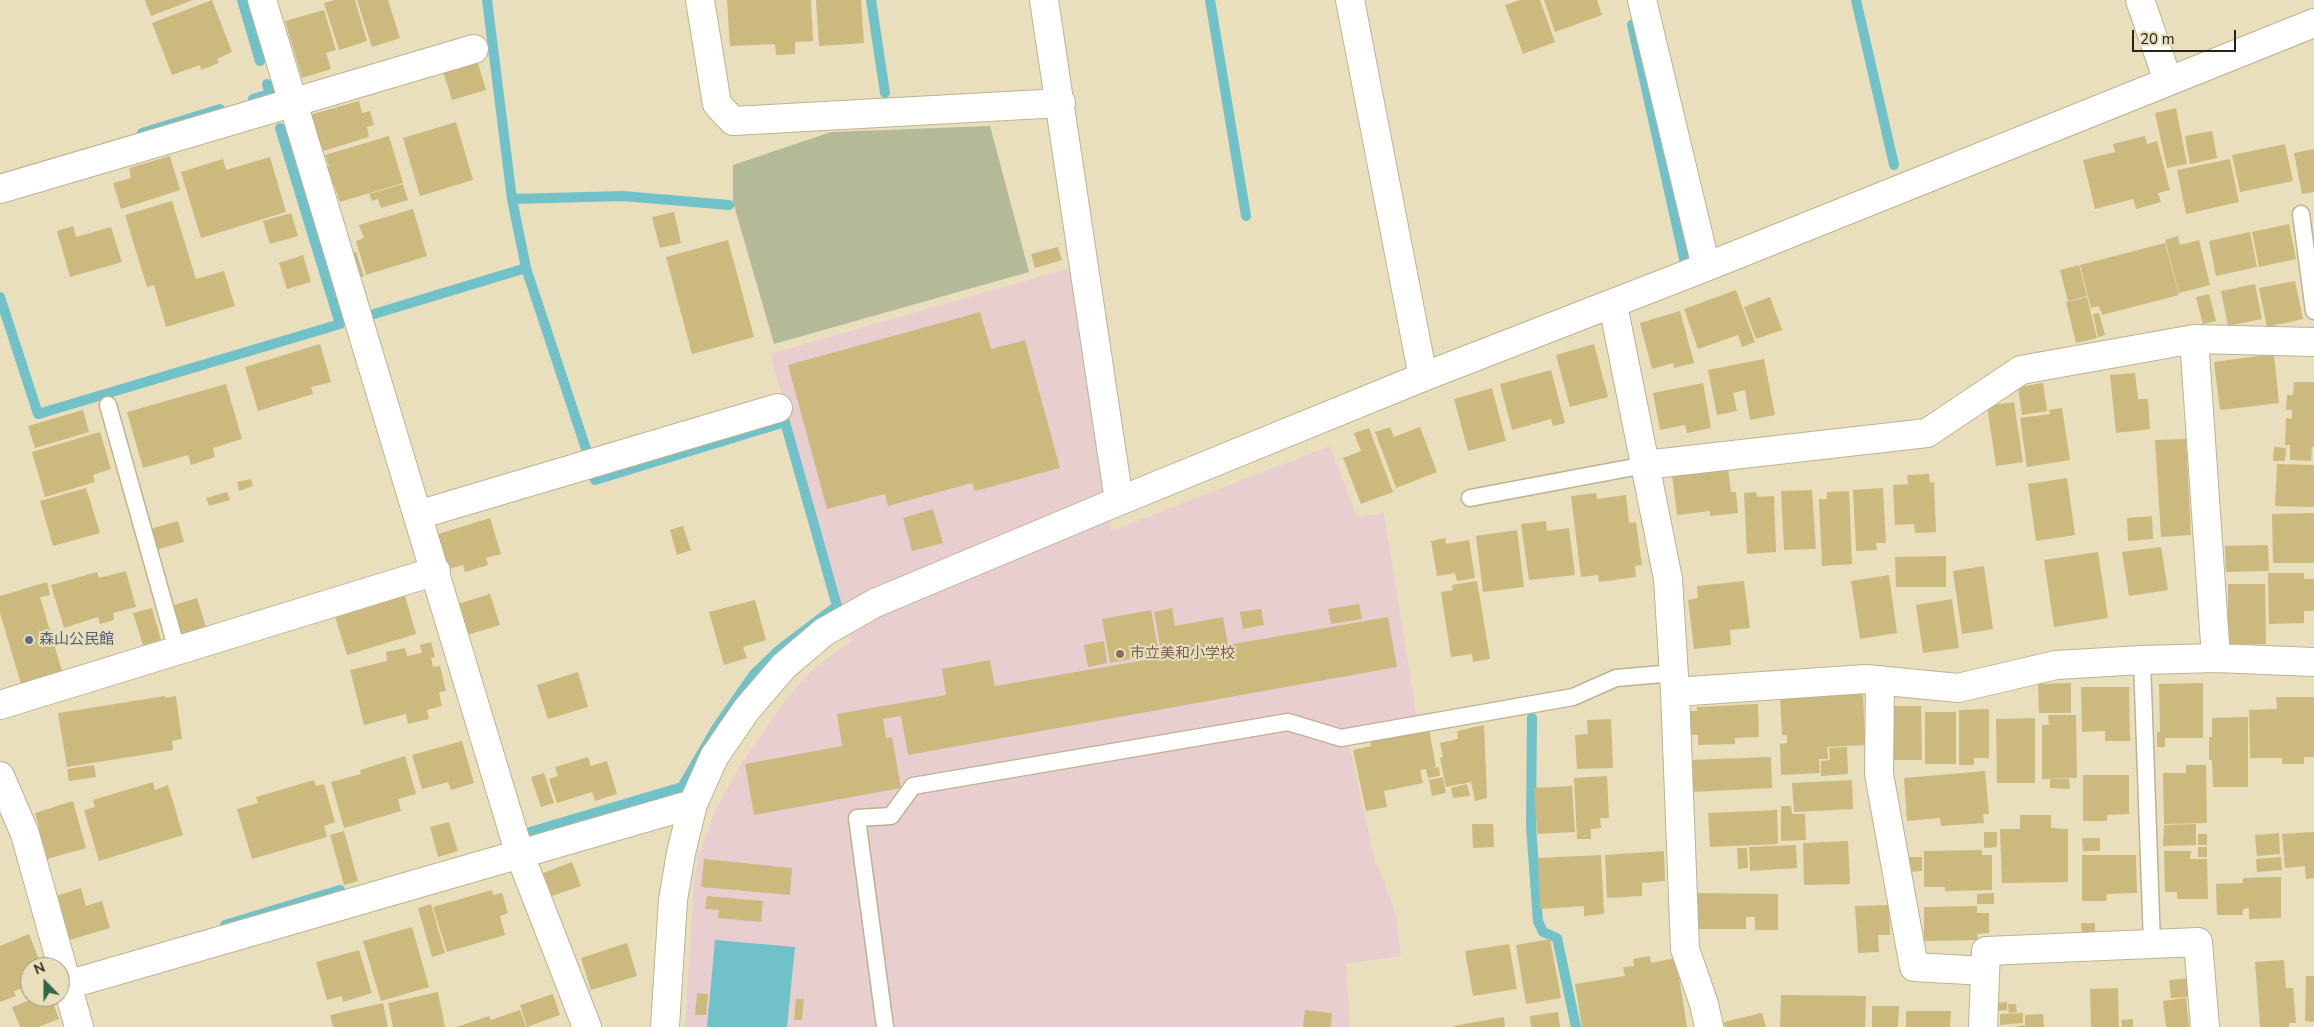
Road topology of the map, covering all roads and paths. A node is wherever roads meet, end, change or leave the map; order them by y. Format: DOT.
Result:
graph roads {
  1 [pos="262,0"];
  2 [pos="700,0"];
  3 [pos="1044,0"];
  4 [pos="1350,0"];
  5 [pos="1642,0"];
  6 [pos="2140,0"];
  7 [pos="2314,23"];
  8 [pos="474,49"];
  9 [pos="2168,81"];
  10 [pos="293,103"];
  11 [pos="1061,103"];
  12 [pos="0,189"];
  13 [pos="2301,214"];
  14 [pos="1706,267"];
  15 [pos="1612,304"];
  16 [pos="2314,312"];
  17 [pos="2194,339"];
  18 [pos="2314,342"];
  19 [pos="1423,377"];
  20 [pos="108,405"];
  21 [pos="778,408"];
  22 [pos="1645,465"];
  23 [pos="1470,498"];
  24 [pos="1119,501"];
  25 [pos="418,515"];
  26 [pos="436,571"];
  27 [pos="176,650"];
  28 [pos="2216,658"];
  29 [pos="2142,660"];
  30 [pos="2314,662"];
  31 [pos="1880,680"];
  32 [pos="1674,683"];
  33 [pos="0,705"];
  34 [pos="0,776"];
  35 [pos="693,804"];
  36 [pos="520,855"];
  37 [pos="2152,944"];
  38 [pos="59,957"];
  39 [pos="1985,971"];
  40 [pos="70,984"];
  41 [pos="70,996"];
  42 [pos="79,1027"];
  43 [pos="587,1027"];
  44 [pos="665,1027"];
  45 [pos="884,1027"];
  46 [pos="1709,1027"];
  47 [pos="1983,1027"];
  48 [pos="2205,1027"];
  1 -- 10 [label="street"];
  2 -- 11 [label="street"];
  3 -- 11 [label="street"];
  4 -- 19 [label="street"];
  5 -- 14 [label="street"];
  6 -- 9 [label="street"];
  7 -- 9 [label="street"];
  8 -- 10 [label="street"];
  9 -- 14 [label="street"];
  10 -- 12 [label="street"];
  10 -- 25 [label="street"];
  11 -- 24 [label="street"];
  13 -- 16 [label="lane"];
  14 -- 15 [label="street"];
  15 -- 19 [label="street"];
  15 -- 22 [label="street"];
  17 -- 18 [label="street"];
  17 -- 22 [label="street"];
  17 -- 28 [label="street"];
  19 -- 24 [label="street"];
  20 -- 27 [label="lane"];
  21 -- 25 [label="street"];
  22 -- 23 [label="lane"];
  22 -- 32 [label="street"];
  24 -- 35 [label="street"];
  25 -- 26 [label="street"];
  26 -- 27 [label="street"];
  26 -- 36 [label="street"];
  27 -- 33 [label="street"];
  28 -- 29 [label="street"];
  28 -- 30 [label="street"];
  29 -- 31 [label="street"];
  29 -- 37 [label="lane"];
  31 -- 32 [label="street"];
  31 -- 39 [label="street"];
  32 -- 45 [label="lane"];
  32 -- 46 [label="street"];
  34 -- 38 [label="street"];
  35 -- 36 [label="street"];
  35 -- 44 [label="street"];
  36 -- 40 [label="street"];
  36 -- 43 [label="street"];
  37 -- 39 [label="street"];
  37 -- 48 [label="street"];
  39 -- 47 [label="street"];
  41 -- 42 [label="street"];
}
